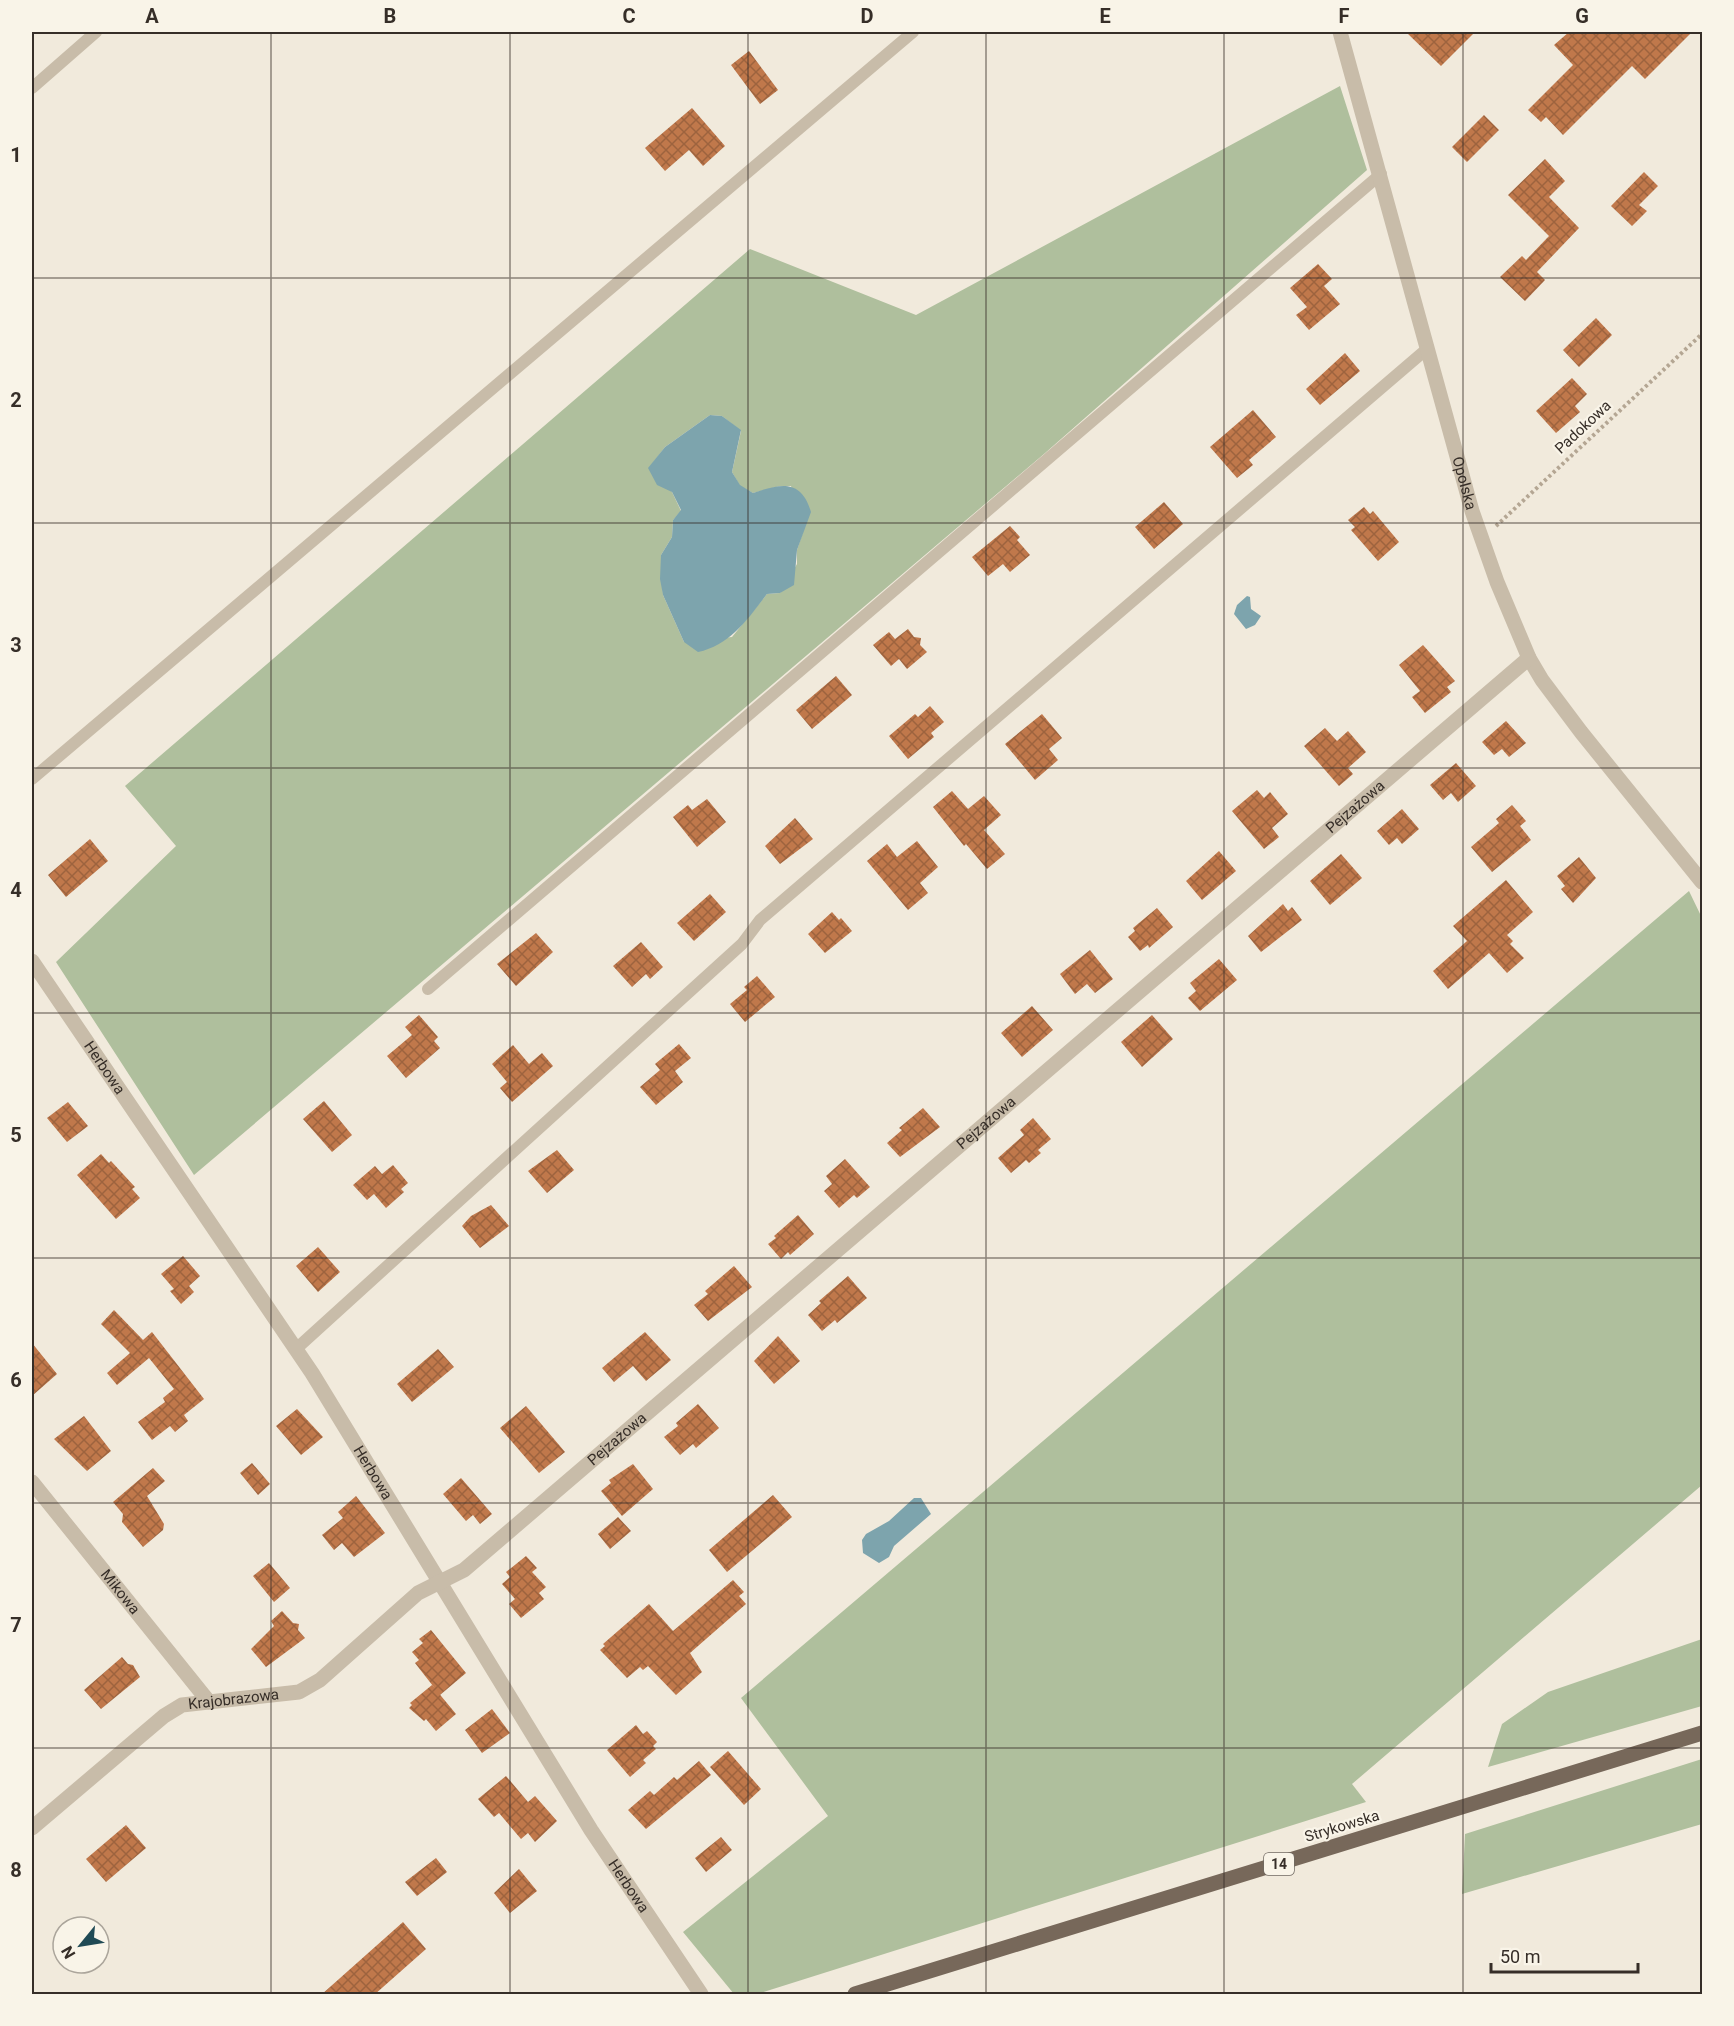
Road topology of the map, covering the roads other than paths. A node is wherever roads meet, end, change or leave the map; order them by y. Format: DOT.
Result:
graph roads {
  1 [pos="96,32"];
  2 [pos="913,32"];
  3 [pos="1340,32"];
  4 [pos="32,88"];
  5 [pos="1381,174"];
  6 [pos="1428,348"];
  7 [pos="1529,658"];
  8 [pos="32,779"];
  9 [pos="1702,882"];
  10 [pos="32,961"];
  11 [pos="428,989"];
  12 [pos="296,1349"];
  13 [pos="32,1482"];
  14 [pos="440,1583"];
  15 [pos="209,1702"];
  16 [pos="1702,1733"];
  17 [pos="32,1828"];
  18 [pos="701,1995"];
  19 [pos="855,1995"];
  1 -- 4 [label="lane"];
  2 -- 8 [label="lane"];
  3 -- 5 [label="street, Opolska"];
  5 -- 6 [label="street, Opolska"];
  5 -- 11 [label="lane"];
  6 -- 7 [label="street, Opolska"];
  6 -- 12 [label="lane"];
  7 -- 9 [label="street, Opolska"];
  7 -- 14 [label="street, Pejzażowa"];
  10 -- 12 [label="street, Herbowa"];
  12 -- 14 [label="street, Herbowa"];
  13 -- 15 [label="street, Mikowa"];
  14 -- 15 [label="street, Krajobrazowa"];
  14 -- 18 [label="street, Herbowa"];
  15 -- 17 [label="street, Krajobrazowa"];
  16 -- 19 [label="main road, Strykowska / 14"];
}
